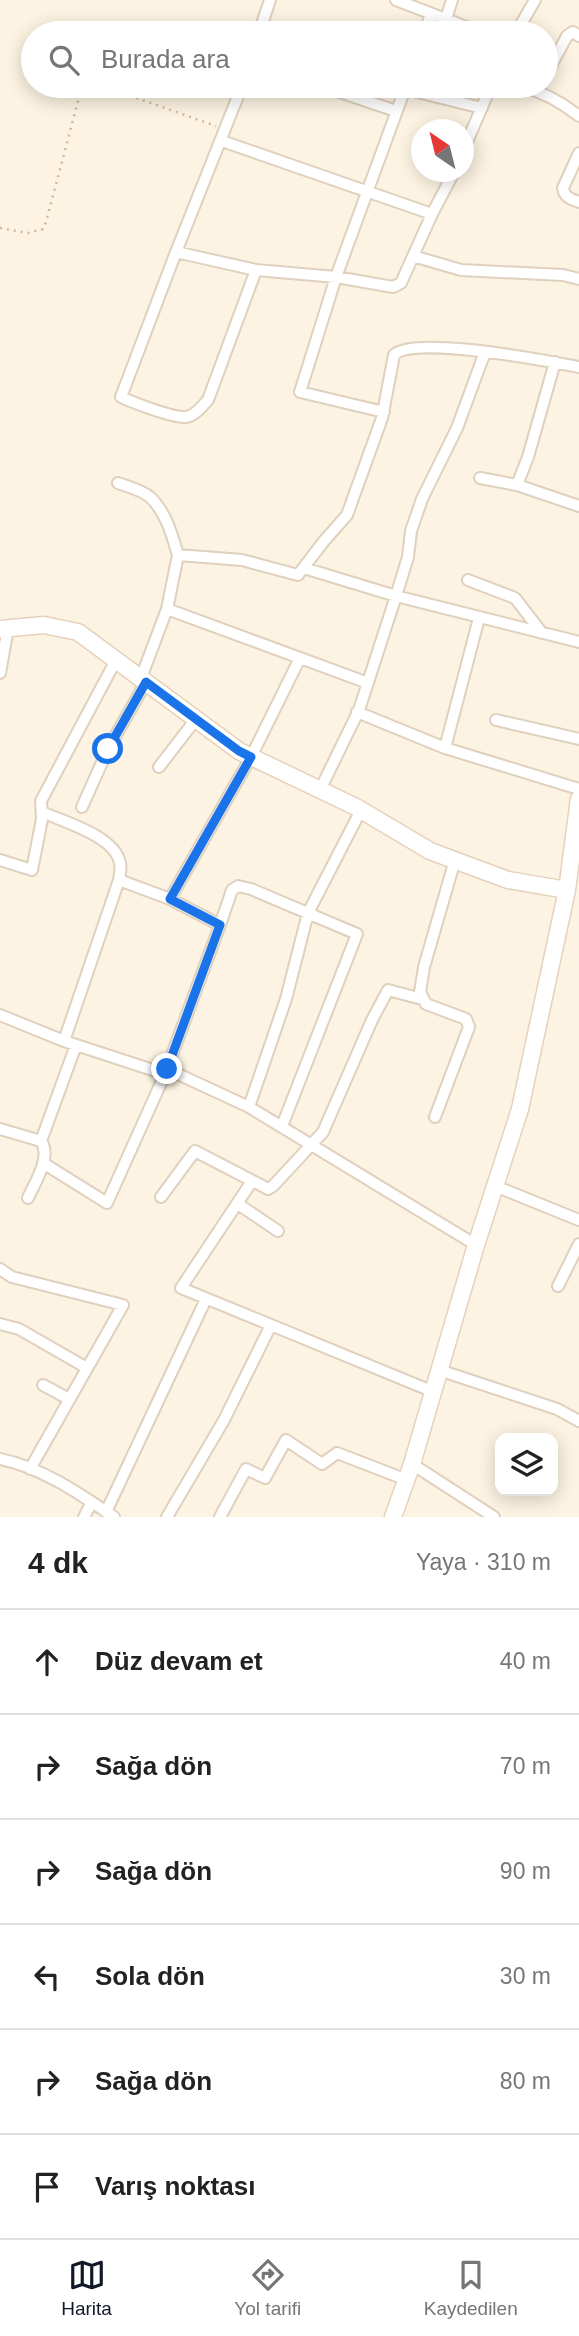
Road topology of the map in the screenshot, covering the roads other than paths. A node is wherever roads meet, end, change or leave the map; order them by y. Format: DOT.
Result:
graph roads {
  1 [pos="270,0"];
  2 [pos="397,0"];
  3 [pos="452,0"];
  4 [pos="535,0"];
  5 [pos="431,14"];
  6 [pos="446,19"];
  7 [pos="264,21"];
  8 [pos="428,21"];
  9 [pos="451,21"];
  10 [pos="523,21"];
  11 [pos="579,36"];
  12 [pos="558,52"];
  13 [pos="238,98"];
  14 [pos="357,98"];
  15 [pos="401,98"];
  16 [pos="445,98"];
  17 [pos="486,98"];
  18 [pos="554,98"];
  19 [pos="482,108"];
  20 [pos="396,111"];
  21 [pos="579,116"];
  22 [pos="474,127"];
  23 [pos="222,141"];
  24 [pos="579,153"];
  25 [pos="449,182"];
  26 [pos="367,192"];
  27 [pos="579,202"];
  28 [pos="432,214"];
  29 [pos="176,253"];
  30 [pos="413,256"];
  31 [pos="256,270"];
  32 [pos="336,277"];
  33 [pos="579,279"];
  34 [pos="485,352"];
  35 [pos="555,362"];
  36 [pos="579,367"];
  37 [pos="384,412"];
  38 [pos="480,478"];
  39 [pos="118,483"];
  40 [pos="517,485"];
  41 [pos="579,506"];
  42 [pos="178,555"];
  43 [pos="304,568"];
  44 [pos="468,580"];
  45 [pos="397,596"];
  46 [pos="167,609"];
  47 [pos="479,618"];
  48 [pos="4,629"];
  49 [pos="542,633"];
  50 [pos="579,642"];
  51 [pos="300,658"];
  52 [pos="116,660"];
  53 [pos="0,673"];
  54 [pos="144,680"];
  55 [pos="368,683"];
  56 [pos="357,712"];
  57 [pos="196,719"];
  58 [pos="496,720"];
  59 [pos="579,739"];
  60 [pos="445,748"];
  61 [pos="251,757"];
  62 [pos="159,767"];
  63 [pos="579,789"];
  64 [pos="320,790"];
  65 [pos="82,807"];
  66 [pos="578,809"];
  67 [pos="361,810"];
  68 [pos="41,812"];
  69 [pos="0,860"];
  70 [pos="455,860"];
  71 [pos="119,880"];
  72 [pos="567,890"];
  73 [pos="170,899"];
  74 [pos="308,913"];
  75 [pos="220,925"];
  76 [pos="422,999"];
  77 [pos="0,1015"];
  78 [pos="64,1041"];
  79 [pos="76,1045"];
  80 [pos="166,1072"];
  81 [pos="249,1107"];
  82 [pos="435,1118"];
  83 [pos="282,1126"];
  84 [pos="0,1129"];
  85 [pos="41,1141"];
  86 [pos="311,1145"];
  87 [pos="43,1163"];
  88 [pos="252,1181"];
  89 [pos="495,1186"];
  90 [pos="161,1197"];
  91 [pos="28,1198"];
  92 [pos="238,1204"];
  93 [pos="579,1220"];
  94 [pos="278,1231"];
  95 [pos="579,1244"];
  96 [pos="476,1245"];
  97 [pos="0,1269"];
  98 [pos="558,1286"];
  99 [pos="206,1299"];
  100 [pos="0,1324"];
  101 [pos="271,1325"];
  102 [pos="87,1368"];
  103 [pos="439,1370"];
  104 [pos="43,1385"];
  105 [pos="433,1392"];
  106 [pos="69,1399"];
  107 [pos="579,1420"];
  108 [pos="0,1459"];
  109 [pos="412,1464"];
  110 [pos="30,1469"];
  111 [pos="407,1480"];
  112 [pos="92,1502"];
  113 [pos="110,1514"];
  114 [pos="84,1517"];
  115 [pos="167,1517"];
  116 [pos="220,1517"];
  117 [pos="393,1517"];
  118 [pos="494,1517"];
  1 -- 7 [label="street"];
  2 -- 5 [label="street"];
  3 -- 6 [label="street"];
  4 -- 10 [label="street"];
  5 -- 6 [label="street"];
  5 -- 8 [label="street"];
  6 -- 9 [label="street"];
  11 -- 12 [label="street"];
  13 -- 23 [label="street"];
  14 -- 20 [label="street"];
  15 -- 20 [label="street"];
  16 -- 19 [label="street"];
  17 -- 19 [label="street"];
  18 -- 21 [label="street"];
  19 -- 22 [label="street"];
  20 -- 26 [label="street"];
  23 -- 26 [label="street"];
  23 -- 29 [label="street"];
  24 -- 27 [label="street"];
  25 -- 28 [label="street"];
  26 -- 28 [label="street"];
  26 -- 32 [label="street"];
  28 -- 30 [label="street"];
  29 -- 31 [label="street"];
  29 -- 31 [label="street"];
  30 -- 32 [label="street"];
  30 -- 33 [label="street"];
  31 -- 32 [label="street"];
  32 -- 37 [label="street"];
  34 -- 35 [label="street"];
  34 -- 37 [label="street"];
  34 -- 45 [label="street"];
  35 -- 36 [label="street"];
  35 -- 40 [label="street"];
  37 -- 43 [label="street"];
  38 -- 40 [label="street"];
  39 -- 42 [label="street"];
  40 -- 41 [label="street"];
  42 -- 43 [label="street"];
  42 -- 46 [label="street"];
  43 -- 45 [label="street"];
  44 -- 49 [label="street"];
  45 -- 47 [label="street"];
  45 -- 55 [label="street"];
  46 -- 51 [label="street"];
  46 -- 54 [label="street"];
  47 -- 49 [label="street"];
  47 -- 60 [label="street"];
  48 -- 52 [label="main road"];
  48 -- 53 [label="street"];
  49 -- 50 [label="street"];
  51 -- 55 [label="street"];
  51 -- 61 [label="street"];
  52 -- 54 [label="main road"];
  52 -- 68 [label="street"];
  54 -- 57 [label="main road"];
  54 -- 65 [label="street"];
  55 -- 56 [label="street"];
  56 -- 60 [label="street"];
  56 -- 64 [label="street"];
  57 -- 61 [label="main road"];
  57 -- 62 [label="street"];
  58 -- 59 [label="street"];
  60 -- 63 [label="street"];
  61 -- 64 [label="main road"];
  61 -- 73 [label="street"];
  64 -- 67 [label="main road"];
  66 -- 72 [label="main road"];
  67 -- 70 [label="main road"];
  67 -- 74 [label="street"];
  68 -- 69 [label="street"];
  68 -- 71 [label="street"];
  70 -- 72 [label="main road"];
  70 -- 76 [label="street"];
  71 -- 73 [label="street"];
  71 -- 78 [label="street"];
  72 -- 89 [label="main road"];
  73 -- 75 [label="street"];
  74 -- 75 [label="street"];
  74 -- 81 [label="street"];
  74 -- 83 [label="street"];
  75 -- 80 [label="street"];
  76 -- 82 [label="street"];
  76 -- 86 [label="street"];
  77 -- 78 [label="street"];
  78 -- 79 [label="street"];
  79 -- 80 [label="street"];
  79 -- 85 [label="street"];
  80 -- 81 [label="street"];
  80 -- 87 [label="street"];
  81 -- 83 [label="street"];
  83 -- 86 [label="street"];
  84 -- 85 [label="street"];
  85 -- 87 [label="street"];
  86 -- 88 [label="street"];
  86 -- 96 [label="street"];
  87 -- 91 [label="street"];
  88 -- 90 [label="street"];
  88 -- 92 [label="street"];
  89 -- 93 [label="street"];
  89 -- 96 [label="main road"];
  92 -- 94 [label="street"];
  92 -- 99 [label="street"];
  95 -- 98 [label="street"];
  96 -- 103 [label="main road"];
  97 -- 102 [label="street"];
  99 -- 101 [label="street"];
  99 -- 113 [label="street"];
  100 -- 102 [label="street"];
  101 -- 105 [label="street"];
  101 -- 115 [label="street"];
  102 -- 106 [label="street"];
  103 -- 105 [label="main road"];
  103 -- 107 [label="street"];
  104 -- 106 [label="street"];
  105 -- 109 [label="main road"];
  106 -- 110 [label="street"];
  108 -- 110 [label="street"];
  109 -- 111 [label="main road"];
  109 -- 118 [label="street"];
  110 -- 112 [label="street"];
  111 -- 116 [label="street"];
  111 -- 117 [label="main road"];
  112 -- 113 [label="street"];
  112 -- 114 [label="street"];
}
